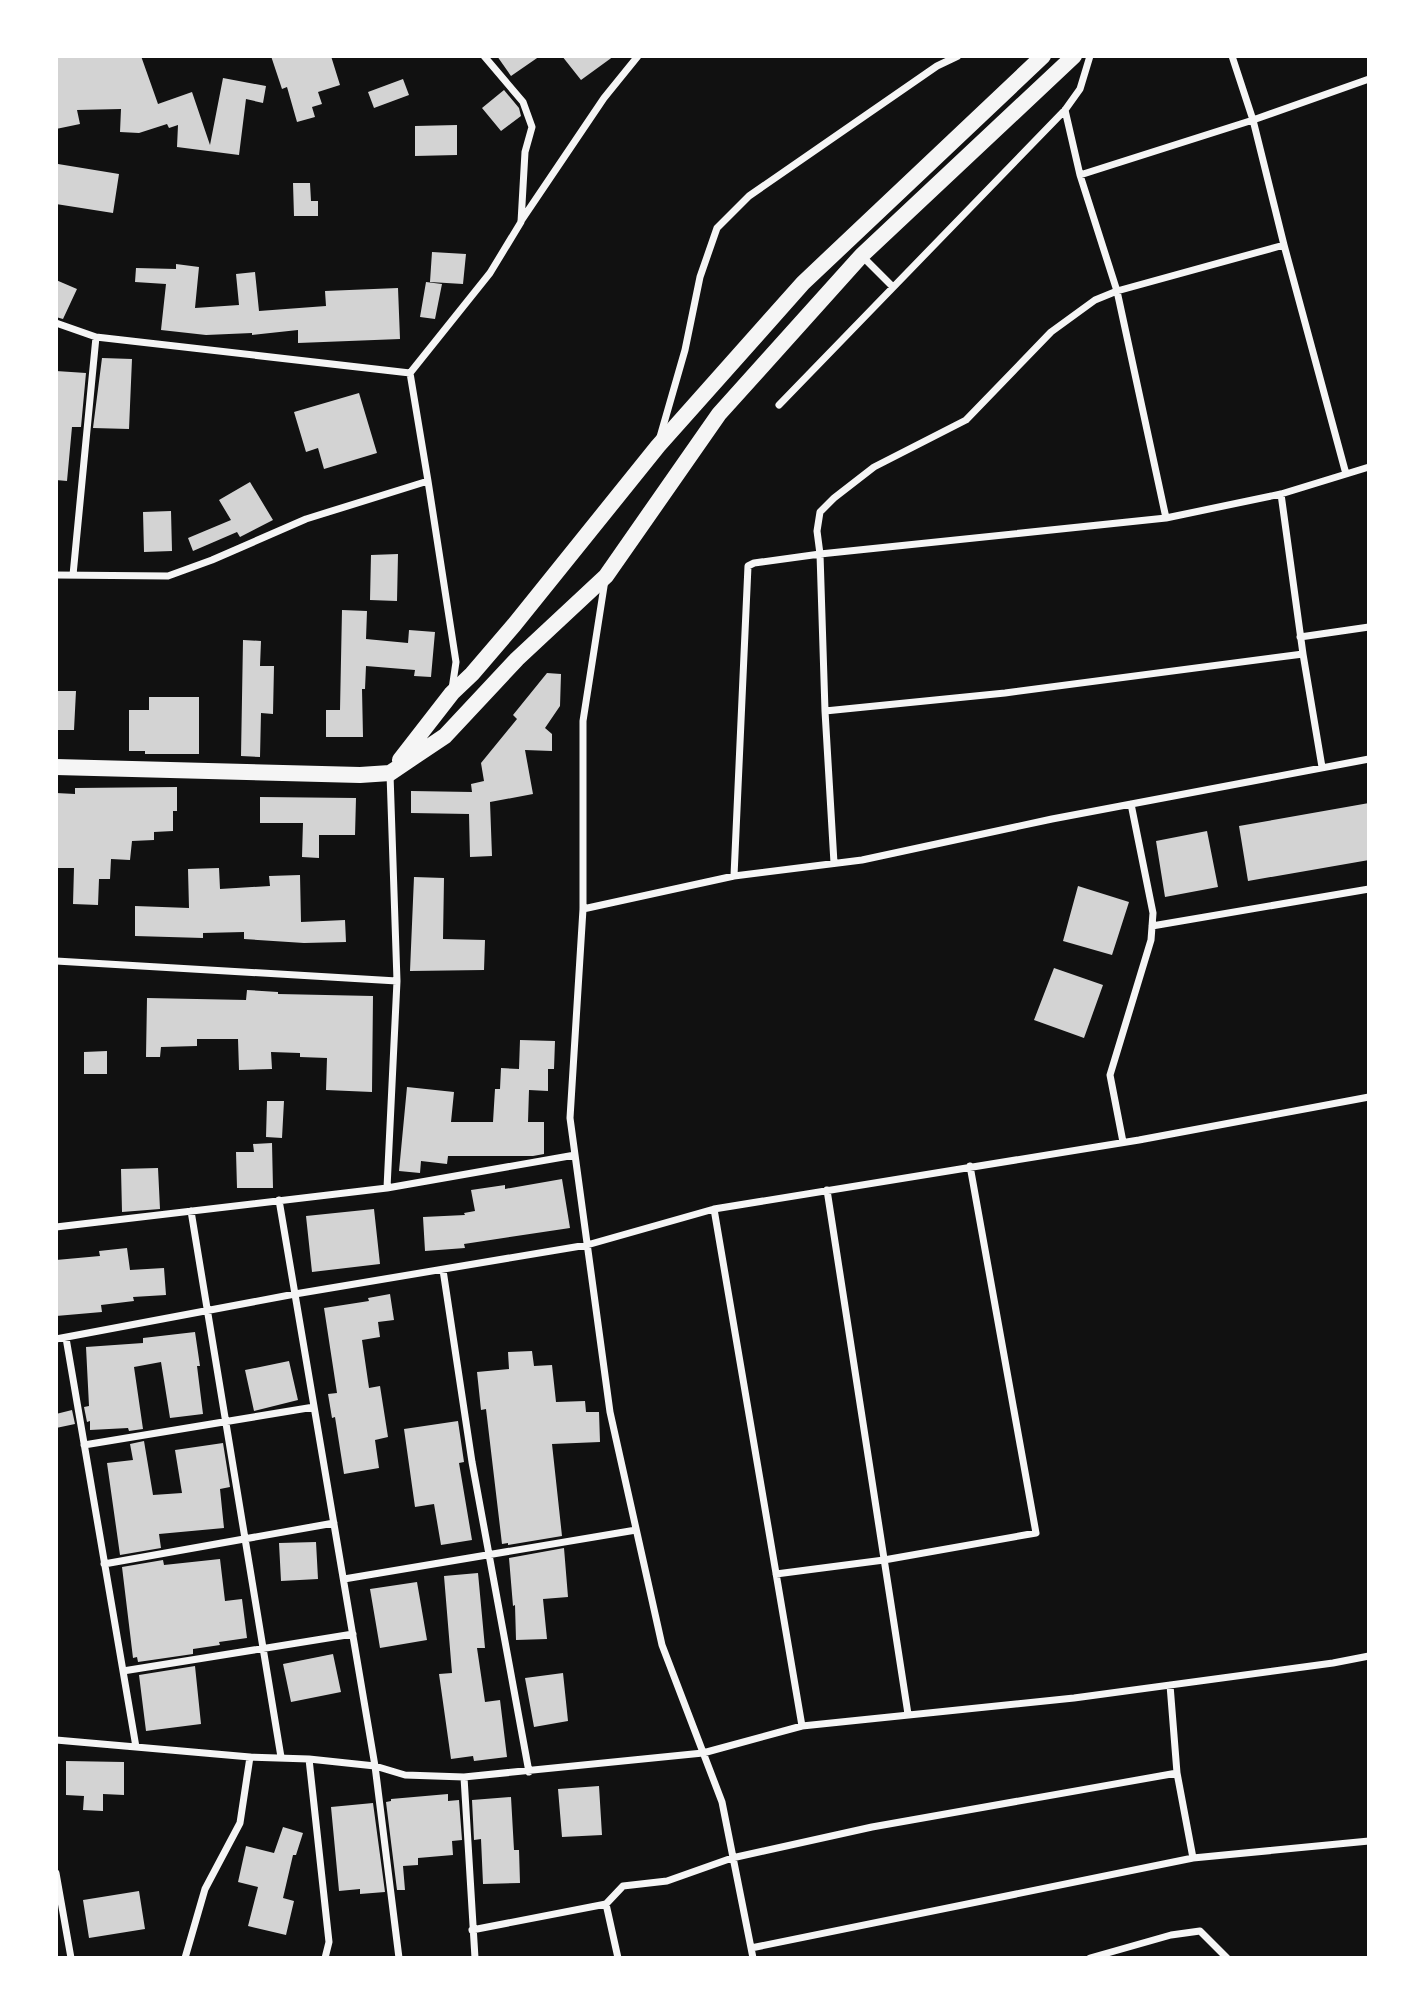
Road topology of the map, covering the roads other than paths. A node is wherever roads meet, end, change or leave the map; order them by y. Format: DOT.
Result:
graph roads {
  1 [pos="484,56"];
  2 [pos="638,56"];
  3 [pos="958,56"];
  4 [pos="1043,56"];
  5 [pos="1074,56"];
  6 [pos="1090,56"];
  7 [pos="1232,56"];
  8 [pos="1369,79"];
  9 [pos="1065,110"];
  10 [pos="1254,120"];
  11 [pos="1080,174"];
  12 [pos="521,222"];
  13 [pos="1284,245"];
  14 [pos="862,255"];
  15 [pos="893,288"];
  16 [pos="1117,291"];
  17 [pos="56,323"];
  18 [pos="96,337"];
  19 [pos="410,373"];
  20 [pos="779,405"];
  21 [pos="658,446"];
  22 [pos="1369,467"];
  23 [pos="1346,474"];
  24 [pos="428,481"];
  25 [pos="1281,494"];
  26 [pos="1166,519"];
  27 [pos="820,554"];
  28 [pos="56,575"];
  29 [pos="73,575"];
  30 [pos="606,576"];
  31 [pos="1369,627"];
  32 [pos="1300,638"];
  33 [pos="1303,654"];
  34 [pos="452,693"];
  35 [pos="825,711"];
  36 [pos="1369,759"];
  37 [pos="56,767"];
  38 [pos="1322,768"];
  39 [pos="390,774"];
  40 [pos="1131,804"];
  41 [pos="834,863"];
  42 [pos="734,876"];
  43 [pos="1369,889"];
  44 [pos="583,909"];
  45 [pos="1152,926"];
  46 [pos="56,961"];
  47 [pos="397,981"];
  48 [pos="1369,1097"];
  49 [pos="1123,1142"];
  50 [pos="575,1155"];
  51 [pos="970,1166"];
  52 [pos="387,1188"];
  53 [pos="827,1190"];
  54 [pos="278,1200"];
  55 [pos="714,1209"];
  56 [pos="191,1211"];
  57 [pos="56,1227"];
  58 [pos="587,1245"];
  59 [pos="443,1270"];
  60 [pos="295,1294"];
  61 [pos="207,1312"];
  62 [pos="66,1338"];
  63 [pos="56,1339"];
  64 [pos="314,1407"];
  65 [pos="225,1422"];
  66 [pos="84,1445"];
  67 [pos="334,1523"];
  68 [pos="636,1530"];
  69 [pos="244,1539"];
  70 [pos="489,1555"];
  71 [pos="884,1560"];
  72 [pos="104,1564"];
  73 [pos="776,1574"];
  74 [pos="344,1579"];
  75 [pos="353,1634"];
  76 [pos="263,1648"];
  77 [pos="1369,1656"];
  78 [pos="123,1671"];
  79 [pos="1170,1685"];
  80 [pos="908,1714"];
  81 [pos="802,1726"];
  82 [pos="56,1740"];
  83 [pos="136,1747"];
  84 [pos="703,1753"];
  85 [pos="250,1757"];
  86 [pos="281,1757"];
  87 [pos="309,1759"];
  88 [pos="375,1766"];
  89 [pos="529,1772"];
  90 [pos="1177,1773"];
  91 [pos="464,1777"];
  92 [pos="1369,1841"];
  93 [pos="732,1858"];
  94 [pos="1193,1858"];
  95 [pos="56,1873"];
  96 [pos="606,1903"];
  97 [pos="472,1930"];
  98 [pos="751,1948"];
  99 [pos="71,1958"];
  100 [pos="185,1958"];
  101 [pos="326,1958"];
  102 [pos="399,1958"];
  103 [pos="475,1958"];
  104 [pos="618,1958"];
  105 [pos="753,1958"];
  106 [pos="1090,1958"];
  107 [pos="1227,1958"];
  1 -- 12 [label="street"];
  2 -- 12 [label="street"];
  3 -- 21 [label="street"];
  4 -- 21 [label="main road"];
  5 -- 14 [label="main road"];
  6 -- 9 [label="street"];
  7 -- 10 [label="street"];
  8 -- 10 [label="street"];
  9 -- 11 [label="street"];
  9 -- 15 [label="street"];
  10 -- 11 [label="street"];
  10 -- 13 [label="street"];
  11 -- 16 [label="street"];
  12 -- 19 [label="street"];
  13 -- 16 [label="street"];
  13 -- 23 [label="street"];
  14 -- 15 [label="street"];
  14 -- 30 [label="main road"];
  15 -- 20 [label="street"];
  16 -- 26 [label="street"];
  16 -- 27 [label="street"];
  17 -- 18 [label="street"];
  18 -- 19 [label="street"];
  18 -- 29 [label="street"];
  19 -- 24 [label="street"];
  21 -- 34 [label="main road"];
  22 -- 23 [label="street"];
  23 -- 25 [label="street"];
  24 -- 29 [label="street"];
  24 -- 34 [label="street"];
  25 -- 26 [label="street"];
  25 -- 32 [label="street"];
  26 -- 27 [label="street"];
  27 -- 35 [label="street"];
  27 -- 42 [label="street"];
  28 -- 29 [label="street"];
  30 -- 39 [label="main road"];
  30 -- 44 [label="street"];
  31 -- 32 [label="street"];
  32 -- 33 [label="street"];
  33 -- 35 [label="street"];
  33 -- 38 [label="street"];
  34 -- 39 [label="main road"];
  35 -- 41 [label="street"];
  36 -- 38 [label="street"];
  37 -- 39 [label="main road"];
  38 -- 40 [label="street"];
  39 -- 47 [label="street"];
  40 -- 41 [label="street"];
  40 -- 45 [label="street"];
  41 -- 42 [label="street"];
  42 -- 44 [label="street"];
  43 -- 45 [label="street"];
  44 -- 50 [label="street"];
  45 -- 49 [label="street"];
  46 -- 47 [label="street"];
  47 -- 52 [label="street"];
  48 -- 49 [label="street"];
  49 -- 51 [label="street"];
  50 -- 52 [label="street"];
  50 -- 58 [label="street"];
  51 -- 53 [label="street"];
  51 -- 71 [label="street"];
  52 -- 54 [label="street"];
  53 -- 55 [label="street"];
  53 -- 71 [label="street"];
  54 -- 56 [label="street"];
  54 -- 60 [label="street"];
  55 -- 58 [label="street"];
  55 -- 73 [label="street"];
  56 -- 57 [label="street"];
  56 -- 61 [label="street"];
  58 -- 59 [label="street"];
  58 -- 68 [label="street"];
  59 -- 60 [label="street"];
  59 -- 70 [label="street"];
  60 -- 61 [label="street"];
  60 -- 64 [label="street"];
  61 -- 62 [label="street"];
  61 -- 65 [label="street"];
  62 -- 63 [label="street"];
  62 -- 66 [label="street"];
  64 -- 65 [label="street"];
  64 -- 67 [label="street"];
  65 -- 66 [label="street"];
  65 -- 69 [label="street"];
  66 -- 72 [label="street"];
  67 -- 69 [label="street"];
  67 -- 74 [label="street"];
  68 -- 70 [label="street"];
  68 -- 84 [label="street"];
  69 -- 72 [label="street"];
  69 -- 76 [label="street"];
  70 -- 74 [label="street"];
  70 -- 89 [label="street"];
  71 -- 73 [label="street"];
  71 -- 80 [label="street"];
  72 -- 78 [label="street"];
  73 -- 81 [label="street"];
  74 -- 75 [label="street"];
  75 -- 76 [label="street"];
  75 -- 88 [label="street"];
  76 -- 78 [label="street"];
  76 -- 86 [label="street"];
  77 -- 79 [label="street"];
  78 -- 83 [label="street"];
  79 -- 80 [label="street"];
  79 -- 90 [label="street"];
  80 -- 81 [label="street"];
  81 -- 84 [label="street"];
  82 -- 83 [label="street"];
  83 -- 85 [label="street"];
  84 -- 89 [label="street"];
  84 -- 93 [label="street"];
  85 -- 86 [label="street"];
  85 -- 100 [label="street"];
  86 -- 87 [label="street"];
  87 -- 88 [label="street"];
  87 -- 101 [label="street"];
  88 -- 91 [label="street"];
  88 -- 102 [label="street"];
  89 -- 91 [label="street"];
  90 -- 93 [label="street"];
  90 -- 94 [label="street"];
  91 -- 97 [label="street"];
  92 -- 94 [label="street"];
  93 -- 96 [label="street"];
  93 -- 98 [label="street"];
  94 -- 98 [label="street"];
  95 -- 99 [label="street"];
  96 -- 97 [label="street"];
  96 -- 104 [label="street"];
  97 -- 103 [label="street"];
  98 -- 105 [label="street"];
  106 -- 107 [label="street"];
}
